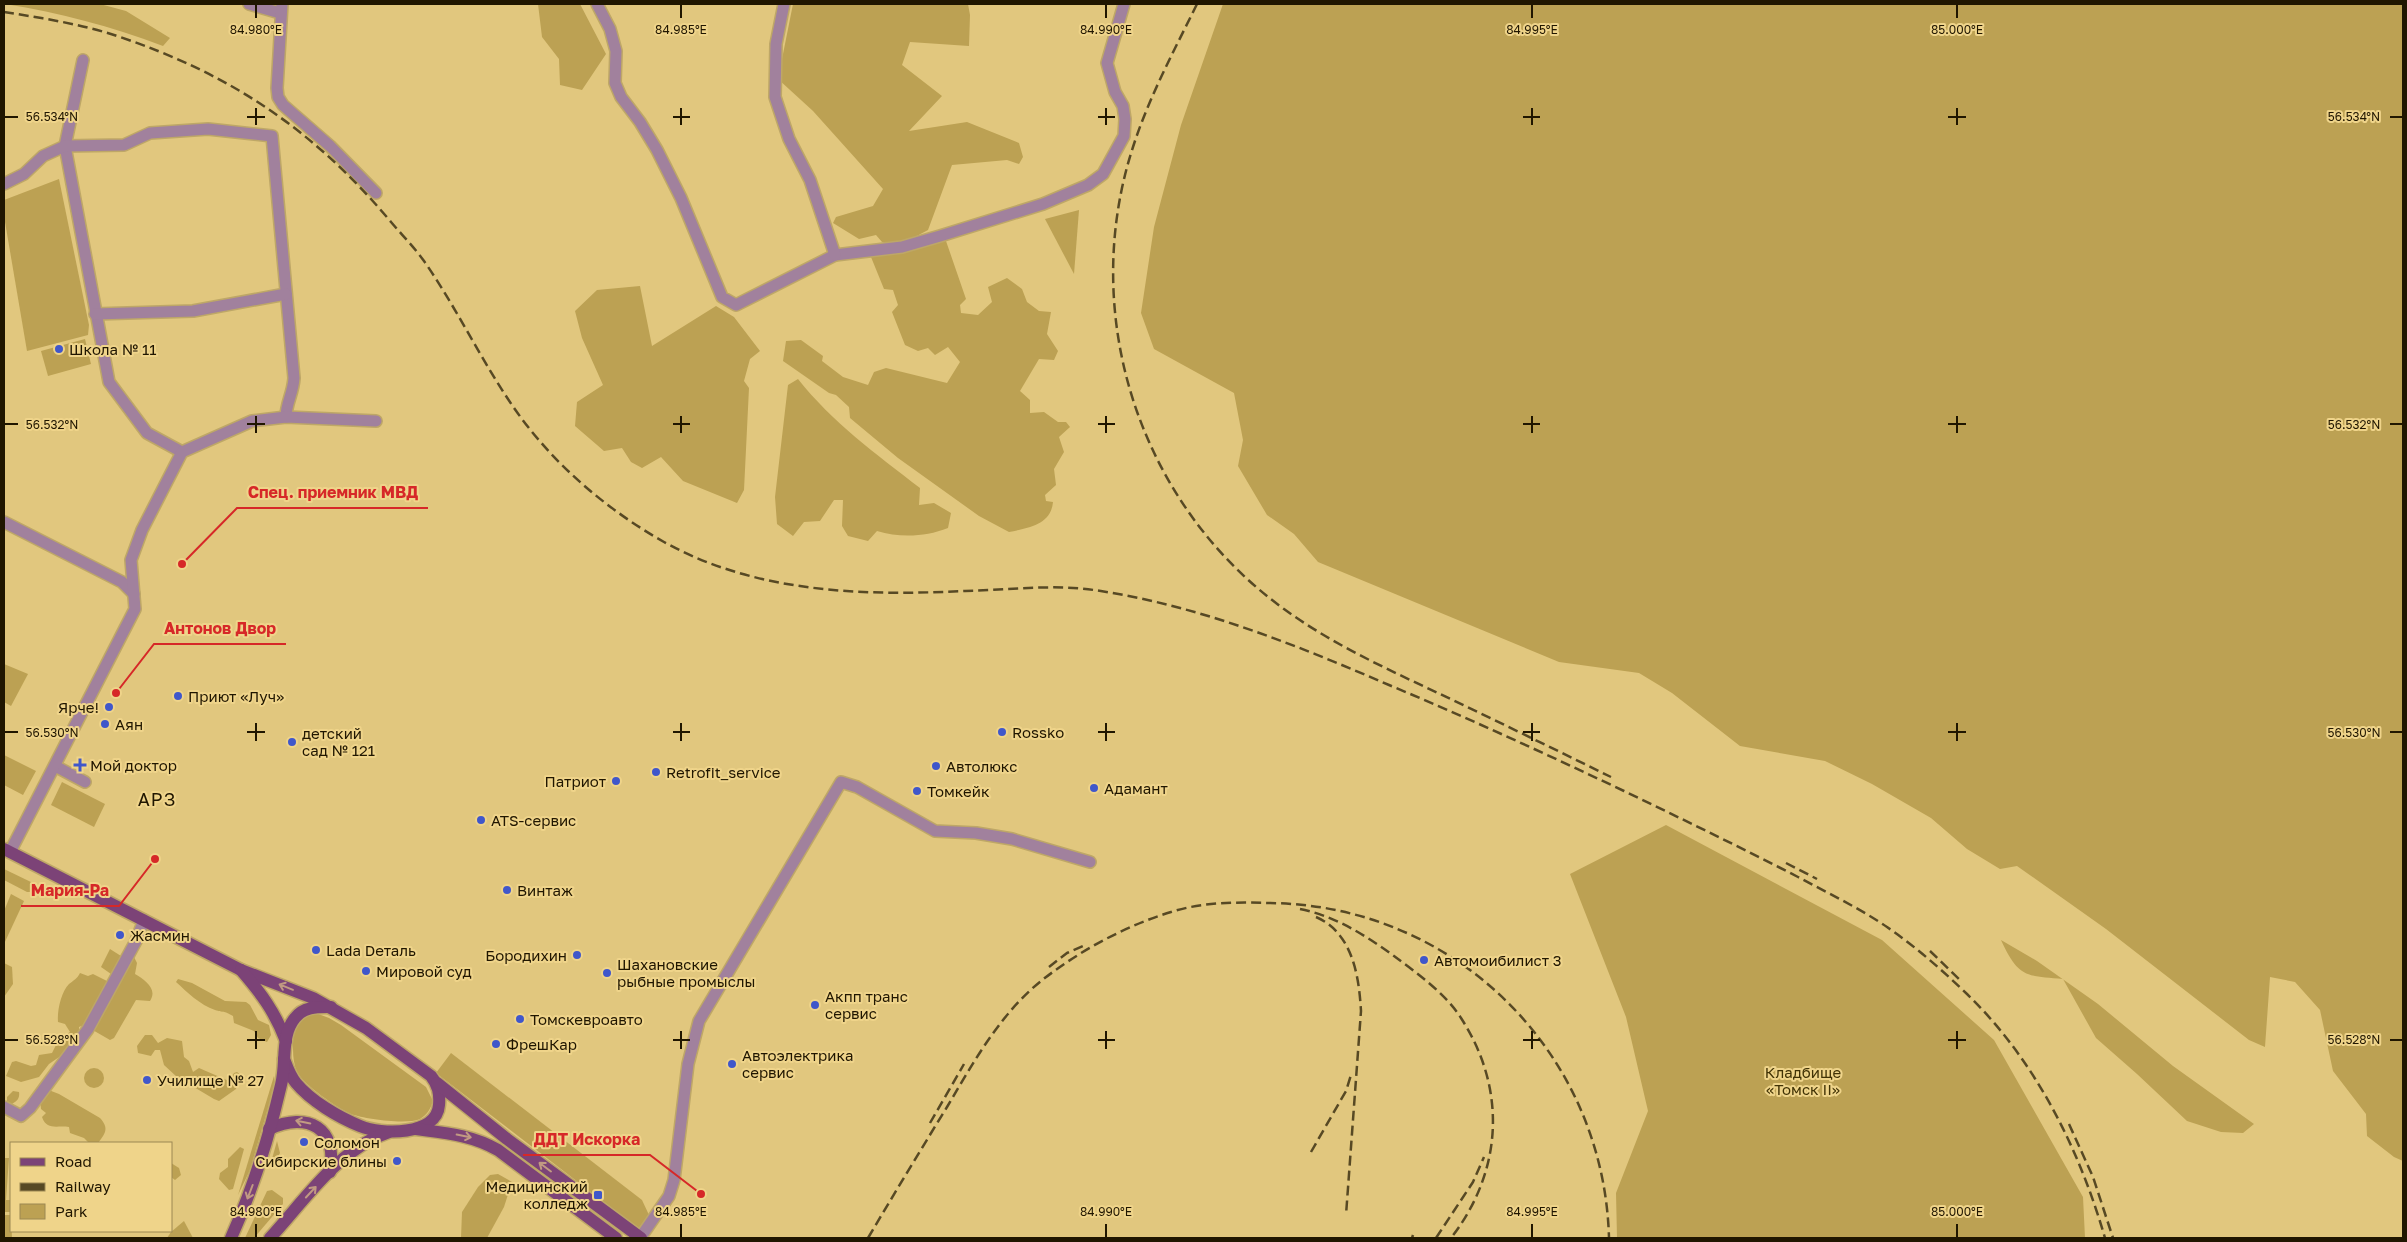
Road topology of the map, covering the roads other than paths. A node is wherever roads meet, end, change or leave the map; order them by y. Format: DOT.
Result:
graph roads {
  1 [pos="249,4"];
  2 [pos="597,4"];
  3 [pos="784,4"];
  4 [pos="1124,4"];
  5 [pos="281,8"];
  6 [pos="83,60"];
  7 [pos="65,146"];
  8 [pos="4,184"];
  9 [pos="376,193"];
  10 [pos="835,255"];
  11 [pos="286,294"];
  12 [pos="95,314"];
  13 [pos="286,417"];
  14 [pos="376,421"];
  15 [pos="182,452"];
  16 [pos="4,522"];
  17 [pos="134,594"];
  18 [pos="55,766"];
  19 [pos="85,782"];
  20 [pos="7,851"];
  21 [pos="1090,862"];
  22 [pos="144,920"];
  23 [pos="241,970"];
  24 [pos="331,1007"];
  25 [pos="286,1041"];
  26 [pos="284,1059"];
  27 [pos="436,1083"];
  28 [pos="4,1107"];
  29 [pos="269,1129"];
  30 [pos="416,1129"];
  31 [pos="394,1130"];
  32 [pos="330,1172"];
  33 [pos="231,1238"];
  34 [pos="270,1238"];
  35 [pos="616,1238"];
  36 [pos="640,1238"];
  1 -- 5 [label="street"];
  2 -- 10 [label="street"];
  3 -- 10 [label="street"];
  4 -- 10 [label="street"];
  5 -- 9 [label="street"];
  6 -- 7 [label="street"];
  7 -- 8 [label="street"];
  7 -- 11 [label="street"];
  7 -- 12 [label="street"];
  11 -- 12 [label="street"];
  11 -- 13 [label="street"];
  12 -- 15 [label="street"];
  13 -- 14 [label="street"];
  13 -- 15 [label="street"];
  15 -- 17 [label="street"];
  16 -- 17 [label="street"];
  17 -- 18 [label="street"];
  18 -- 19 [label="street"];
  18 -- 20 [label="street"];
  20 -- 22 [label="main road"];
  21 -- 36 [label="street"];
  22 -- 23 [label="main road"];
  22 -- 28 [label="street"];
  24 -- 23 [label="main road, one-way"];
  23 -- 25 [label="main road"];
  24 -- 25 [label="main road"];
  24 -- 27 [label="main road"];
  25 -- 26 [label="main road"];
  26 -- 29 [label="main road"];
  26 -- 31 [label="main road"];
  27 -- 30 [label="main road"];
  36 -- 27 [label="main road, one-way"];
  32 -- 29 [label="main road, one-way"];
  29 -- 33 [label="main road, one-way"];
  30 -- 31 [label="main road"];
  30 -- 35 [label="main road, one-way"];
  31 -- 32 [label="main road"];
  34 -- 32 [label="main road, one-way"];
}
